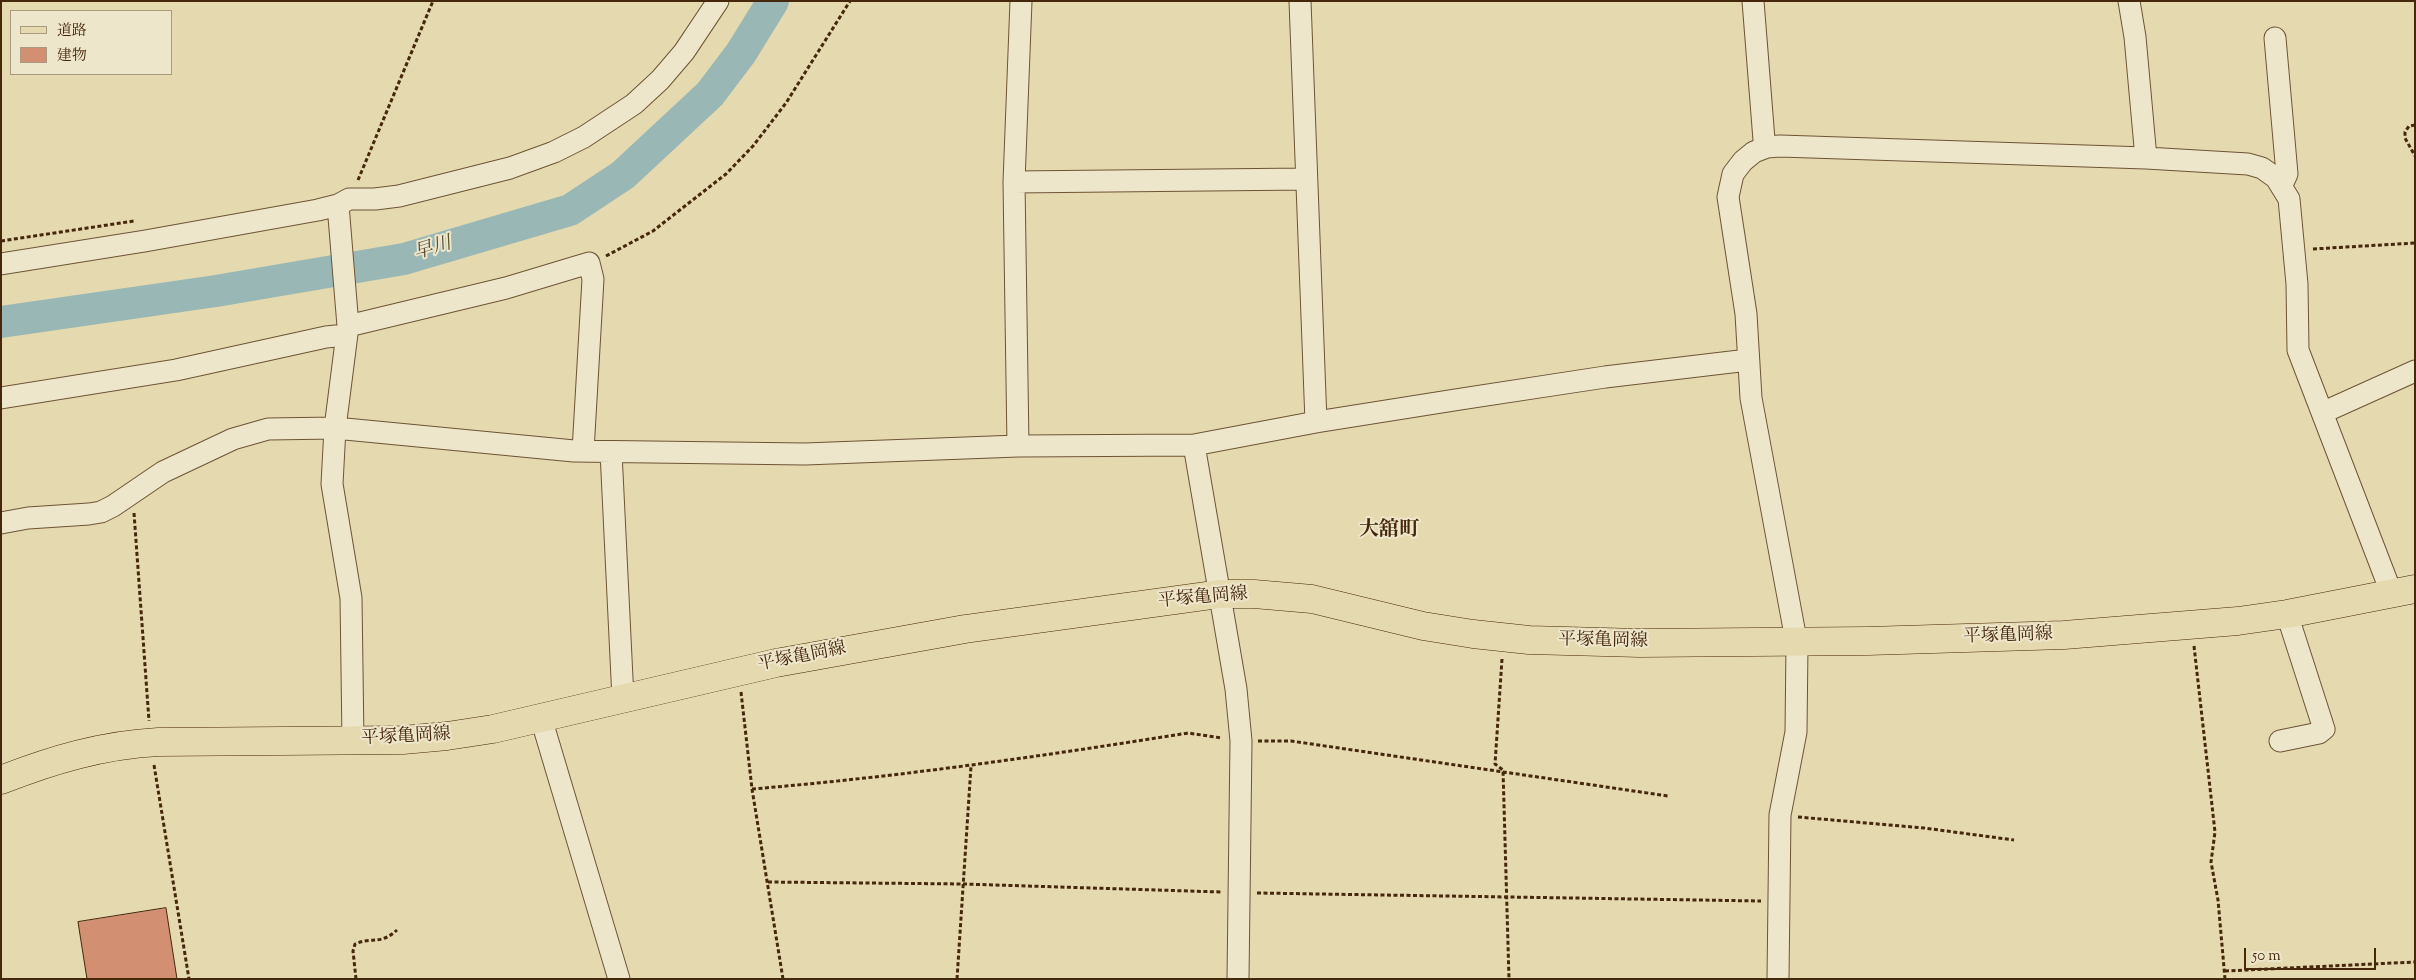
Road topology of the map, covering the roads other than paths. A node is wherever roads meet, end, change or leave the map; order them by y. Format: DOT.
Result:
graph roads {
  1 [pos="718,1"];
  2 [pos="1021,1"];
  3 [pos="1300,1"];
  4 [pos="1753,1"];
  5 [pos="2129,1"];
  6 [pos="2274,38"];
  7 [pos="1767,147"];
  8 [pos="2146,158"];
  9 [pos="1305,179"];
  10 [pos="1014,182"];
  11 [pos="2282,185"];
  12 [pos="342,205"];
  13 [pos="1,264"];
  14 [pos="347,327"];
  15 [pos="1748,360"];
  16 [pos="2415,371"];
  17 [pos="1,398"];
  18 [pos="2324,412"];
  19 [pos="336,418"];
  20 [pos="1316,422"];
  21 [pos="1194,445"];
  22 [pos="1018,446"];
  23 [pos="583,451"];
  24 [pos="611,452"];
  25 [pos="1,524"];
  26 [pos="2403,590"];
  27 [pos="1220,594"];
  28 [pos="2287,614"];
  29 [pos="1796,642"];
  30 [pos="622,698"];
  31 [pos="541,718"];
  32 [pos="354,741"];
  33 [pos="2280,741"];
  34 [pos="1,780"];
  35 [pos="619,979"];
  36 [pos="1238,979"];
  37 [pos="1778,979"];
  1 -- 12 [label="street"];
  2 -- 10 [label="street"];
  3 -- 9 [label="street"];
  4 -- 7 [label="street"];
  5 -- 8 [label="street"];
  6 -- 11 [label="street"];
  7 -- 8 [label="street"];
  7 -- 15 [label="street"];
  8 -- 11 [label="street"];
  9 -- 10 [label="street"];
  9 -- 20 [label="street"];
  10 -- 22 [label="street"];
  11 -- 18 [label="street"];
  12 -- 13 [label="street"];
  12 -- 14 [label="street"];
  14 -- 17 [label="street"];
  14 -- 19 [label="street"];
  14 -- 23 [label="street"];
  15 -- 20 [label="street"];
  15 -- 29 [label="street"];
  16 -- 18 [label="street"];
  18 -- 26 [label="street"];
  19 -- 23 [label="street"];
  19 -- 25 [label="street"];
  19 -- 32 [label="street"];
  20 -- 21 [label="street"];
  21 -- 22 [label="street"];
  21 -- 27 [label="street"];
  22 -- 24 [label="street"];
  23 -- 24 [label="street"];
  24 -- 30 [label="street"];
  26 -- 28 [label="main road, 平塚亀岡線"];
  27 -- 29 [label="main road, 平塚亀岡線"];
  27 -- 30 [label="main road, 平塚亀岡線"];
  27 -- 36 [label="street"];
  28 -- 29 [label="main road, 平塚亀岡線"];
  28 -- 33 [label="street"];
  29 -- 37 [label="street"];
  30 -- 31 [label="main road, 平塚亀岡線"];
  31 -- 32 [label="main road, 平塚亀岡線"];
  31 -- 35 [label="street"];
  32 -- 34 [label="main road, 平塚亀岡線"];
}
